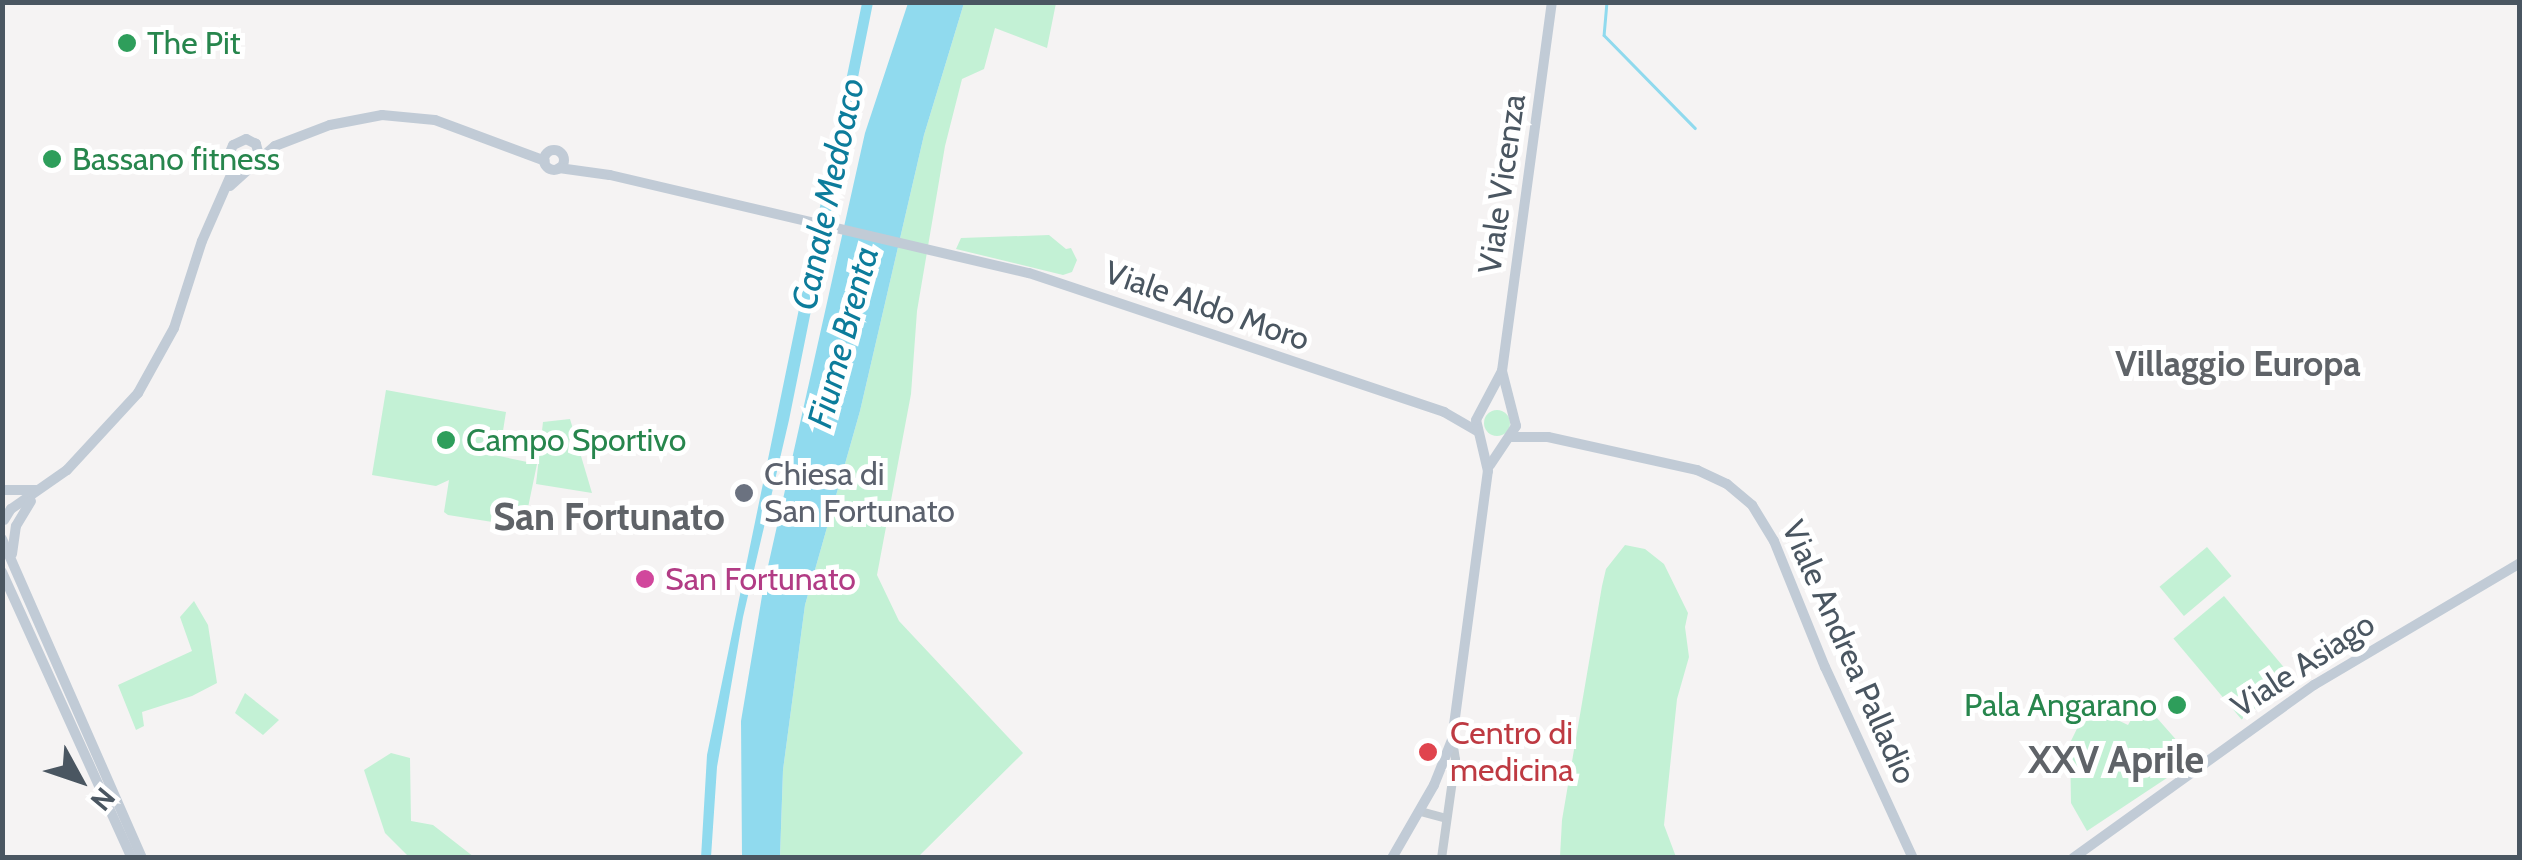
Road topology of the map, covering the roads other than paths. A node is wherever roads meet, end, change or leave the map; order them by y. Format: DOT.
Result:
graph roads {
  1 [pos="1552,2"];
  2 [pos="286,141"];
  3 [pos="254,142"];
  4 [pos="545,158"];
  5 [pos="260,159"];
  6 [pos="231,162"];
  7 [pos="562,162"];
  8 [pos="244,170"];
  9 [pos="223,194"];
  10 [pos="1502,372"];
  11 [pos="1483,408"];
  12 [pos="1512,411"];
  13 [pos="1454,416"];
  14 [pos="1479,433"];
  15 [pos="1548,437"];
  16 [pos="1507,439"];
  17 [pos="1488,470"];
  18 [pos="2,490"];
  19 [pos="42,490"];
  20 [pos="3,516"];
  21 [pos="2,539"];
  22 [pos="2520,563"];
  23 [pos="7,568"];
  24 [pos="1452,740"];
  25 [pos="1436,782"];
  26 [pos="1448,800"];
  27 [pos="1420,811"];
  28 [pos="1446,818"];
  29 [pos="132,858"];
  30 [pos="142,858"];
  31 [pos="1392,858"];
  32 [pos="1441,858"];
  33 [pos="1913,858"];
  34 [pos="2073,858"];
  1 -- 10 [label="main road, Viale Vicenza"];
  2 -- 3 [label="main road"];
  2 -- 4 [label="main road"];
  2 -- 5 [label="main road"];
  3 -- 5 [label="main road"];
  3 -- 6 [label="main road"];
  4 -- 7 [label="main road"];
  4 -- 7 [label="main road"];
  5 -- 8 [label="main road"];
  6 -- 8 [label="main road"];
  6 -- 9 [label="main road"];
  7 -- 13 [label="main road, Viale Aldo Moro"];
  8 -- 9 [label="main road"];
  9 -- 19 [label="main road"];
  10 -- 11 [label="main road, Viale Vicenza"];
  10 -- 12 [label="main road, Viale Vicenza"];
  11 -- 12 [label="main road"];
  11 -- 13 [label="main road, Viale Aldo Moro"];
  11 -- 14 [label="main road, Viale Vicenza"];
  12 -- 15 [label="main road, Viale Andrea Palladio"];
  12 -- 16 [label="main road, Viale Vicenza"];
  13 -- 14 [label="main road, Viale Aldo Moro"];
  14 -- 16 [label="main road"];
  14 -- 17 [label="main road, Viale Vicenza"];
  15 -- 16 [label="main road, Viale Andrea Palladio"];
  15 -- 33 [label="main road, Viale Andrea Palladio"];
  16 -- 17 [label="main road, Viale Vicenza"];
  17 -- 24 [label="main road, Viale Vicenza"];
  18 -- 19 [label="main road"];
  19 -- 20 [label="main road"];
  19 -- 23 [label="main road"];
  21 -- 23 [label="main road"];
  22 -- 34 [label="main road, Viale Asiago"];
  23 -- 29 [label="main road"];
  23 -- 30 [label="main road"];
  24 -- 25 [label="main road, Viale Vicenza"];
  24 -- 26 [label="street"];
  25 -- 26 [label="street"];
  25 -- 27 [label="main road, Viale Vicenza"];
  25 -- 28 [label="street"];
  26 -- 28 [label="street"];
  27 -- 28 [label="street"];
  27 -- 31 [label="main road, Viale Vicenza"];
  28 -- 32 [label="street"];
}
